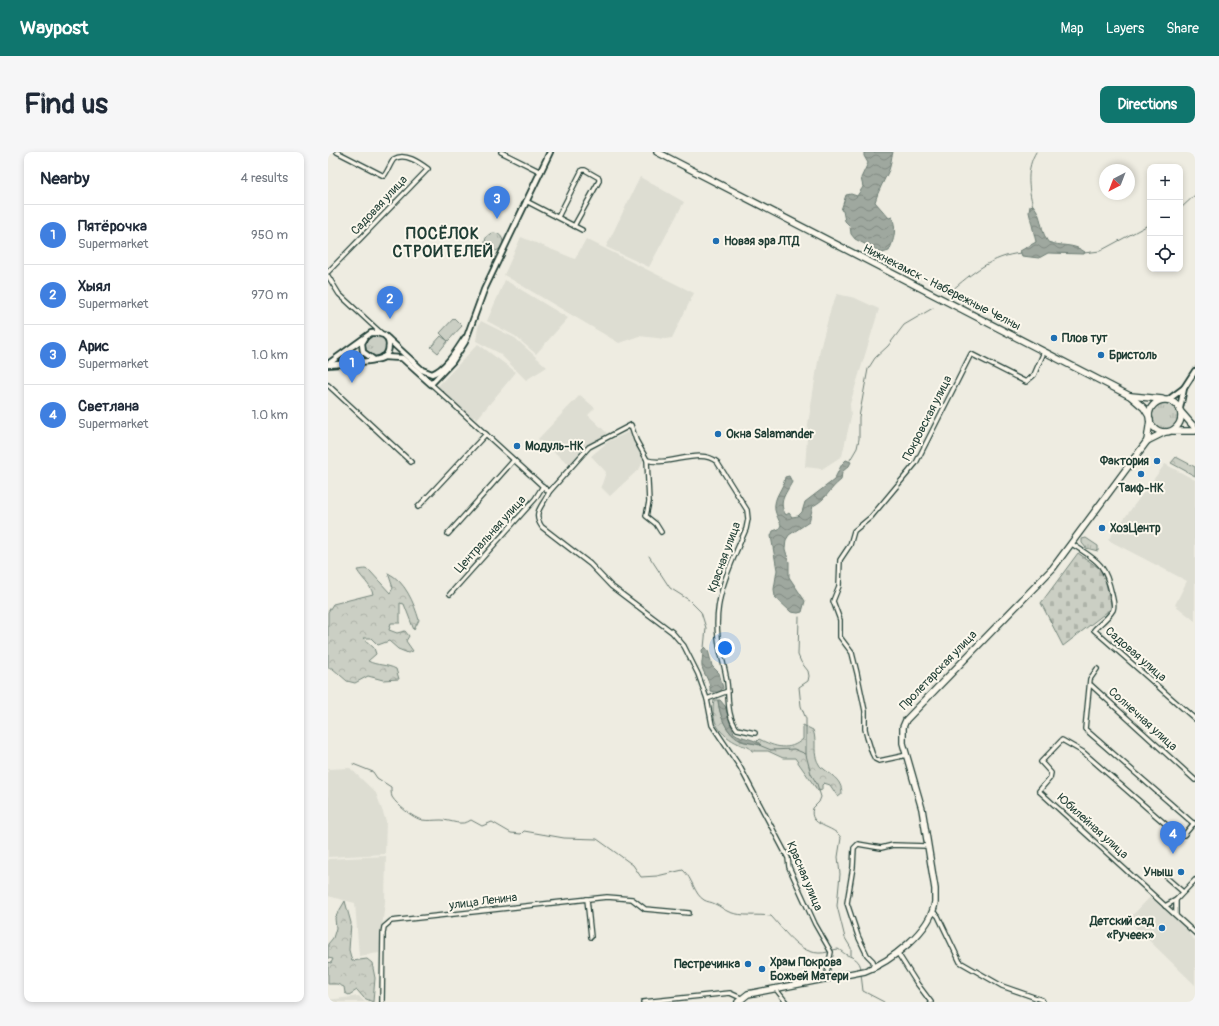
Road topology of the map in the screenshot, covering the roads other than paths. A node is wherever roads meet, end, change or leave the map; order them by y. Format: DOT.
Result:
graph roads {
  1 [pos="337,152"];
  2 [pos="501,152"];
  3 [pos="550,152"];
  4 [pos="657,152"];
  5 [pos="540,172"];
  6 [pos="526,201"];
  7 [pos="558,217"];
  8 [pos="574,226"];
  9 [pos="582,230"];
  10 [pos="328,272"];
  11 [pos="328,276"];
  12 [pos="370,322"];
  13 [pos="381,333"];
  14 [pos="468,334"];
  15 [pos="367,336"];
  16 [pos="388,339"];
  17 [pos="1044,352"];
  18 [pos="383,358"];
  19 [pos="373,359"];
  20 [pos="328,364"];
  21 [pos="1195,371"];
  22 [pos="430,384"];
  23 [pos="328,385"];
  24 [pos="1184,388"];
  25 [pos="1130,396"];
  26 [pos="1167,399"];
  27 [pos="1180,410"];
  28 [pos="1150,418"];
  29 [pos="1195,430"];
  30 [pos="1167,432"];
  31 [pos="486,434"];
  32 [pos="1147,441"];
  33 [pos="514,460"];
  34 [pos="647,460"];
  35 [pos="411,462"];
  36 [pos="544,486"];
  37 [pos="549,492"];
  38 [pos="418,507"];
  39 [pos="661,532"];
  40 [pos="448,534"];
  41 [pos="558,539"];
  42 [pos="1072,544"];
  43 [pos="450,594"];
  44 [pos="1097,669"];
  45 [pos="1091,684"];
  46 [pos="728,692"];
  47 [pos="708,699"];
  48 [pos="1195,719"];
  49 [pos="755,733"];
  50 [pos="907,755"];
  51 [pos="1195,780"];
  52 [pos="1194,824"];
  53 [pos="927,846"];
  54 [pos="1167,878"];
  55 [pos="1195,880"];
  56 [pos="1183,892"];
  57 [pos="587,900"];
  58 [pos="1176,900"];
  59 [pos="1165,906"];
  60 [pos="932,911"];
  61 [pos="689,914"];
  62 [pos="1176,916"];
  63 [pos="1195,933"];
  64 [pos="591,937"];
  65 [pos="897,952"];
  66 [pos="874,968"];
  67 [pos="826,978"];
  68 [pos="775,988"];
  69 [pos="740,1000"];
  70 [pos="382,1002"];
  71 [pos="643,1002"];
  72 [pos="786,1002"];
  73 [pos="931,1002"];
  74 [pos="1043,1002"];
  1 -- 10 [label="street, Садовая улица"];
  2 -- 5 [label="street"];
  3 -- 5 [label="street"];
  4 -- 17 [label="main road, Нижнекамск - Набережные Челны"];
  5 -- 6 [label="street"];
  6 -- 7 [label="street"];
  6 -- 14 [label="street"];
  7 -- 8 [label="street"];
  7 -- 8 [label="street"];
  8 -- 9 [label="street"];
  11 -- 12 [label="street"];
  12 -- 13 [label="street"];
  12 -- 15 [label="street"];
  13 -- 15 [label="street"];
  13 -- 16 [label="street"];
  14 -- 16 [label="street"];
  14 -- 22 [label="street"];
  15 -- 19 [label="street"];
  15 -- 20 [label="street"];
  16 -- 18 [label="street"];
  17 -- 25 [label="main road, Нижнекамск - Набережные Челны"];
  17 -- 50 [label="street, Покровская улица"];
  18 -- 19 [label="street"];
  18 -- 22 [label="street"];
  19 -- 20 [label="street"];
  21 -- 24 [label="street"];
  22 -- 31 [label="street"];
  23 -- 35 [label="street"];
  24 -- 26 [label="street"];
  24 -- 27 [label="street"];
  25 -- 26 [label="main road"];
  25 -- 28 [label="main road"];
  26 -- 27 [label="main road"];
  26 -- 28 [label="main road"];
  27 -- 29 [label="main road"];
  27 -- 30 [label="main road"];
  28 -- 30 [label="main road"];
  28 -- 32 [label="main road"];
  29 -- 30 [label="main road"];
  30 -- 32 [label="main road"];
  31 -- 33 [label="street"];
  31 -- 38 [label="street"];
  32 -- 42 [label="main road, Пролетарская улица"];
  33 -- 36 [label="street"];
  33 -- 40 [label="street"];
  34 -- 37 [label="street, Центральная улица"];
  34 -- 39 [label="street"];
  34 -- 46 [label="street, Красная улица"];
  36 -- 37 [label="street"];
  36 -- 43 [label="street, Центральная улица"];
  37 -- 41 [label="street, Центральная улица"];
  41 -- 47 [label="street, Красная улица"];
  42 -- 48 [label="street, Садовая улица"];
  42 -- 50 [label="main road, Пролетарская улица"];
  44 -- 45 [label="street, Солнечная улица"];
  45 -- 51 [label="street, Солнечная улица"];
  45 -- 52 [label="street"];
  46 -- 47 [label="street"];
  46 -- 49 [label="street, Красная улица"];
  47 -- 67 [label="street, Красная улица"];
  50 -- 53 [label="main road, Пролетарская улица"];
  52 -- 59 [label="street, Юбилейная улица"];
  53 -- 60 [label="main road, Пролетарская улица"];
  53 -- 66 [label="street"];
  54 -- 56 [label="street"];
  55 -- 56 [label="street"];
  56 -- 58 [label="street"];
  57 -- 61 [label="street, улица Ленина"];
  57 -- 64 [label="street"];
  57 -- 70 [label="street, улица Ленина"];
  58 -- 59 [label="street"];
  58 -- 62 [label="street"];
  59 -- 62 [label="street, Юбилейная улица"];
  60 -- 65 [label="main road, Пролетарская улица"];
  60 -- 74 [label="street"];
  62 -- 63 [label="street, Юбилейная улица"];
  65 -- 66 [label="main road, Пролетарская улица"];
  65 -- 73 [label="street"];
  66 -- 67 [label="main road, Пролетарская улица"];
  67 -- 68 [label="main road, Пролетарская улица"];
  68 -- 69 [label="main road, Пролетарская улица"];
  68 -- 72 [label="street"];
  69 -- 71 [label="street"];
}
